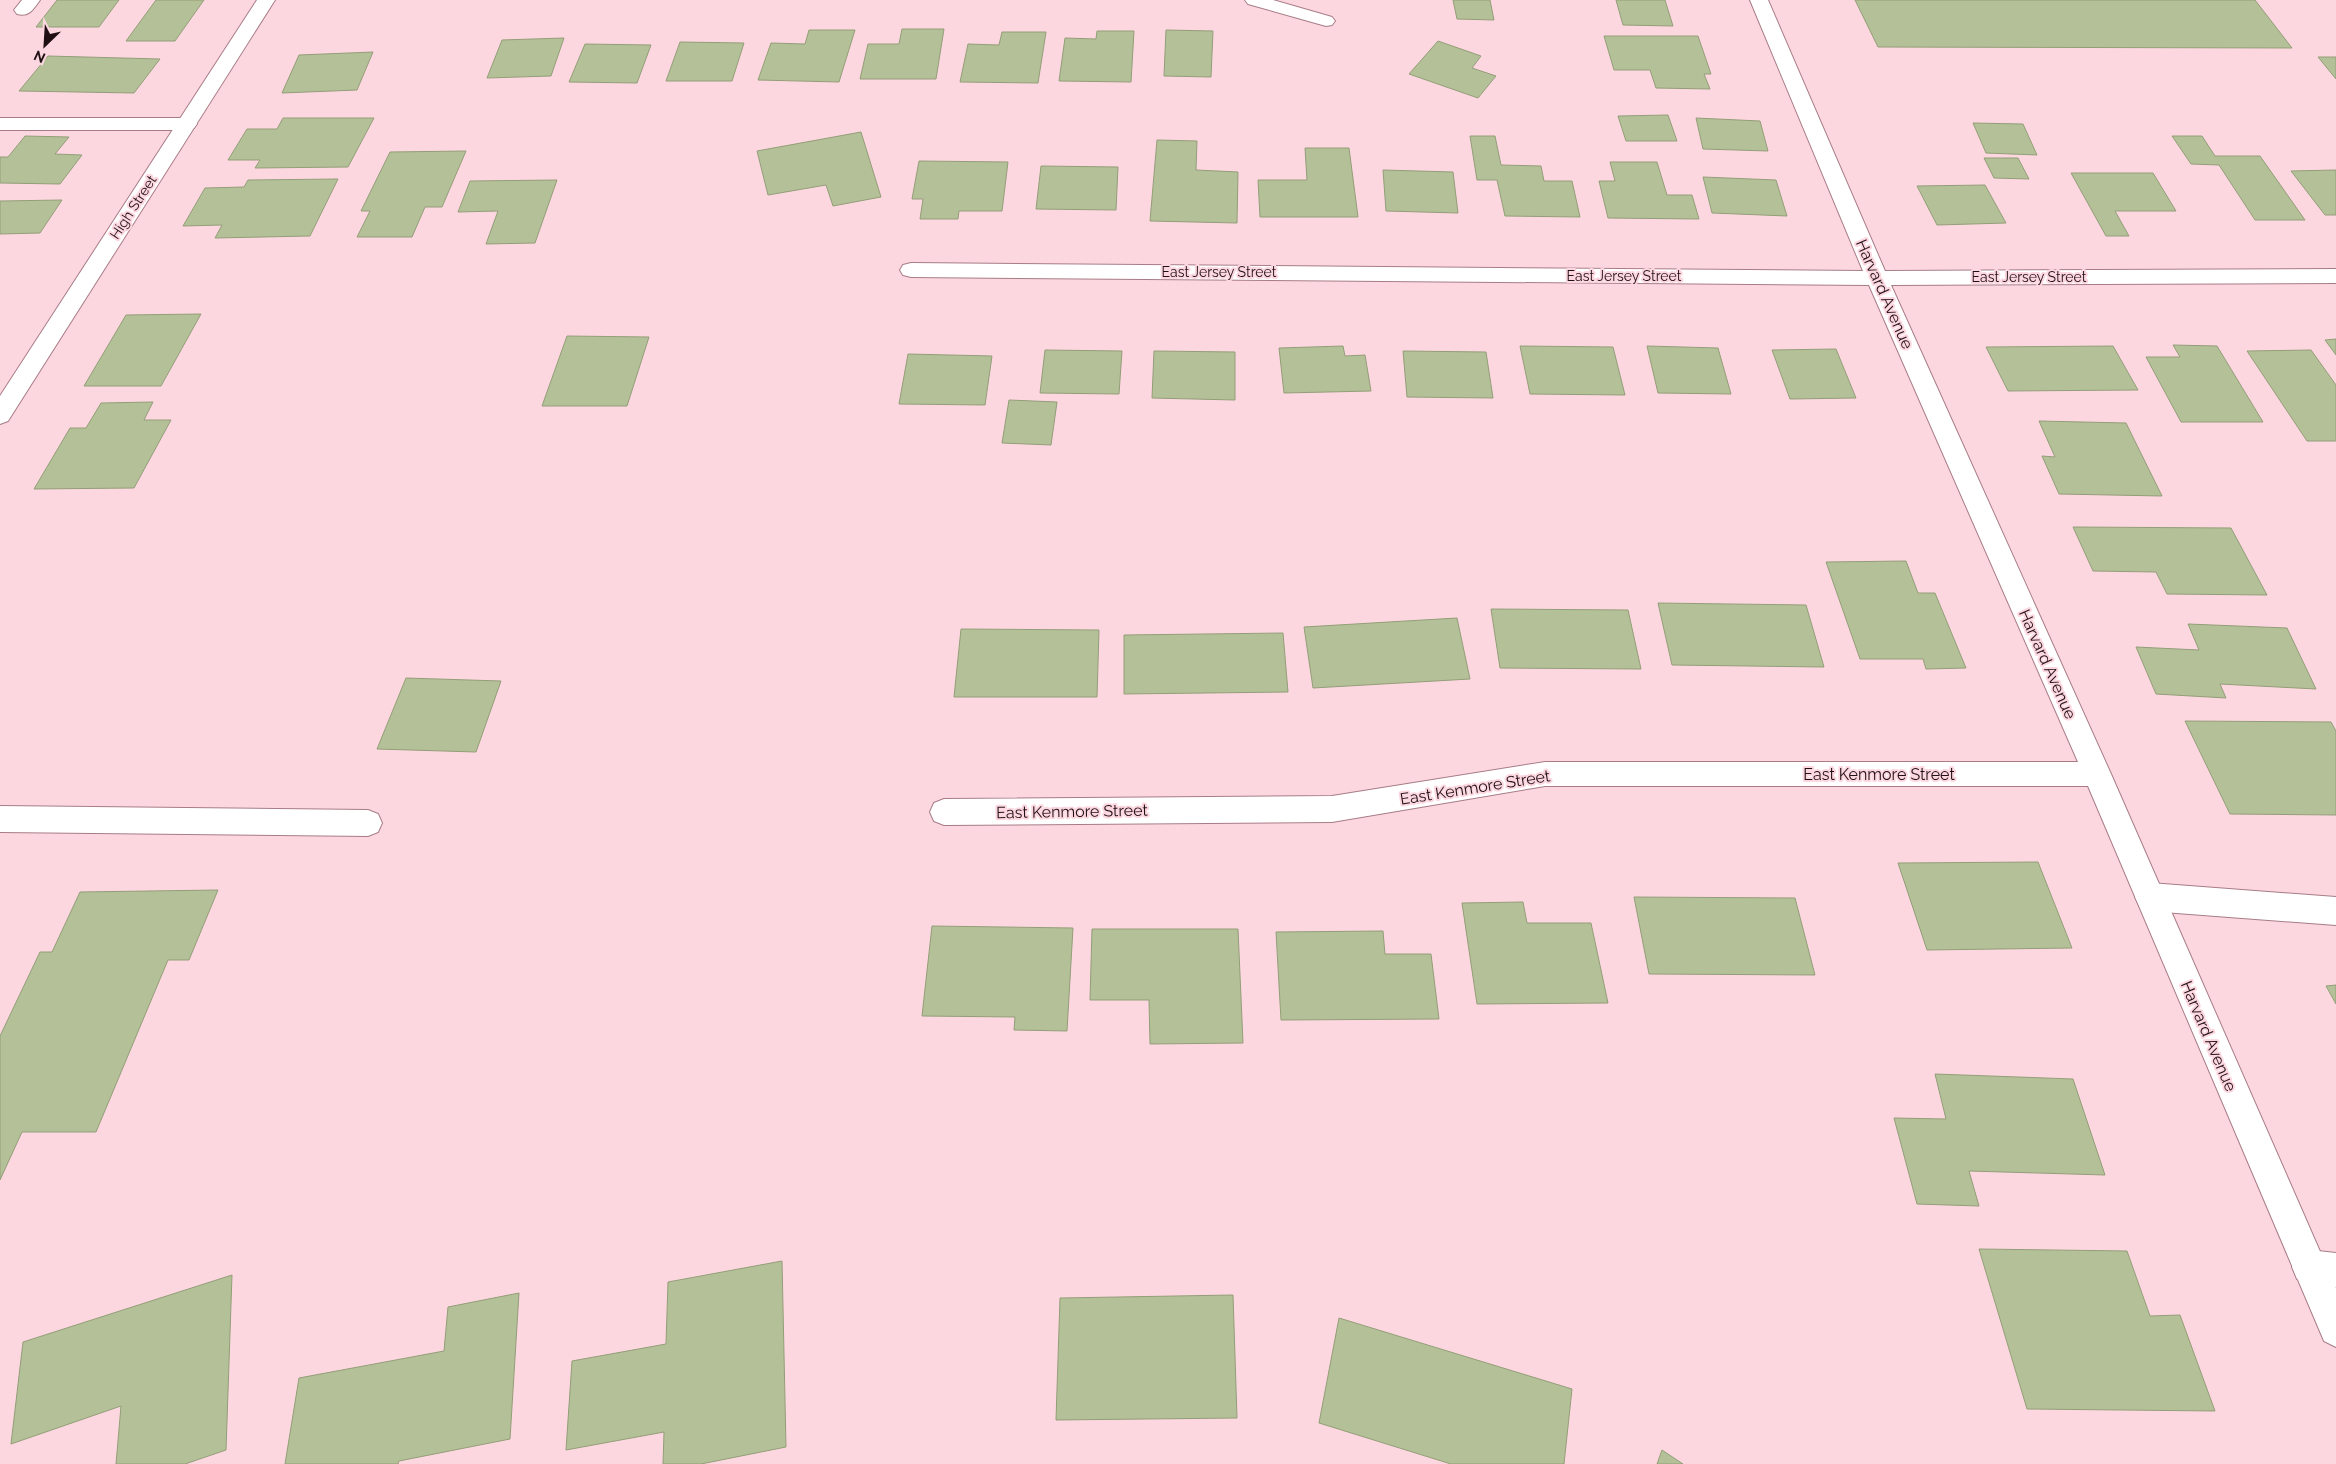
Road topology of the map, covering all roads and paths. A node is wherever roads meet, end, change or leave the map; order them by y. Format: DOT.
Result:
graph roads {
  1 [pos="266,0"];
  2 [pos="1254,0"];
  3 [pos="1759,0"];
  4 [pos="1326,21"];
  5 [pos="0,124"];
  6 [pos="186,124"];
  7 [pos="911,270"];
  8 [pos="2336,276"];
  9 [pos="1877,278"];
  10 [pos="0,415"];
  11 [pos="2097,774"];
  12 [pos="944,812"];
  13 [pos="0,819"];
  14 [pos="368,823"];
  15 [pos="2150,897"];
  16 [pos="2336,911"];
  17 [pos="2323,1269"];
  18 [pos="2336,1329"];
  1 -- 6 [label="street, High Street"];
  2 -- 4 [label="street"];
  3 -- 9 [label="street, Harvard Avenue"];
  5 -- 6 [label="street"];
  6 -- 10 [label="street, High Street"];
  7 -- 9 [label="street, East Jersey Street"];
  8 -- 9 [label="street, East Jersey Street"];
  9 -- 11 [label="street, Harvard Avenue"];
  11 -- 12 [label="street, East Kenmore Street"];
  11 -- 15 [label="street, Harvard Avenue"];
  13 -- 14 [label="street"];
  15 -- 16 [label="street"];
  15 -- 17 [label="street, Harvard Avenue"];
  17 -- 18 [label="street, Harvard Avenue"];
}
